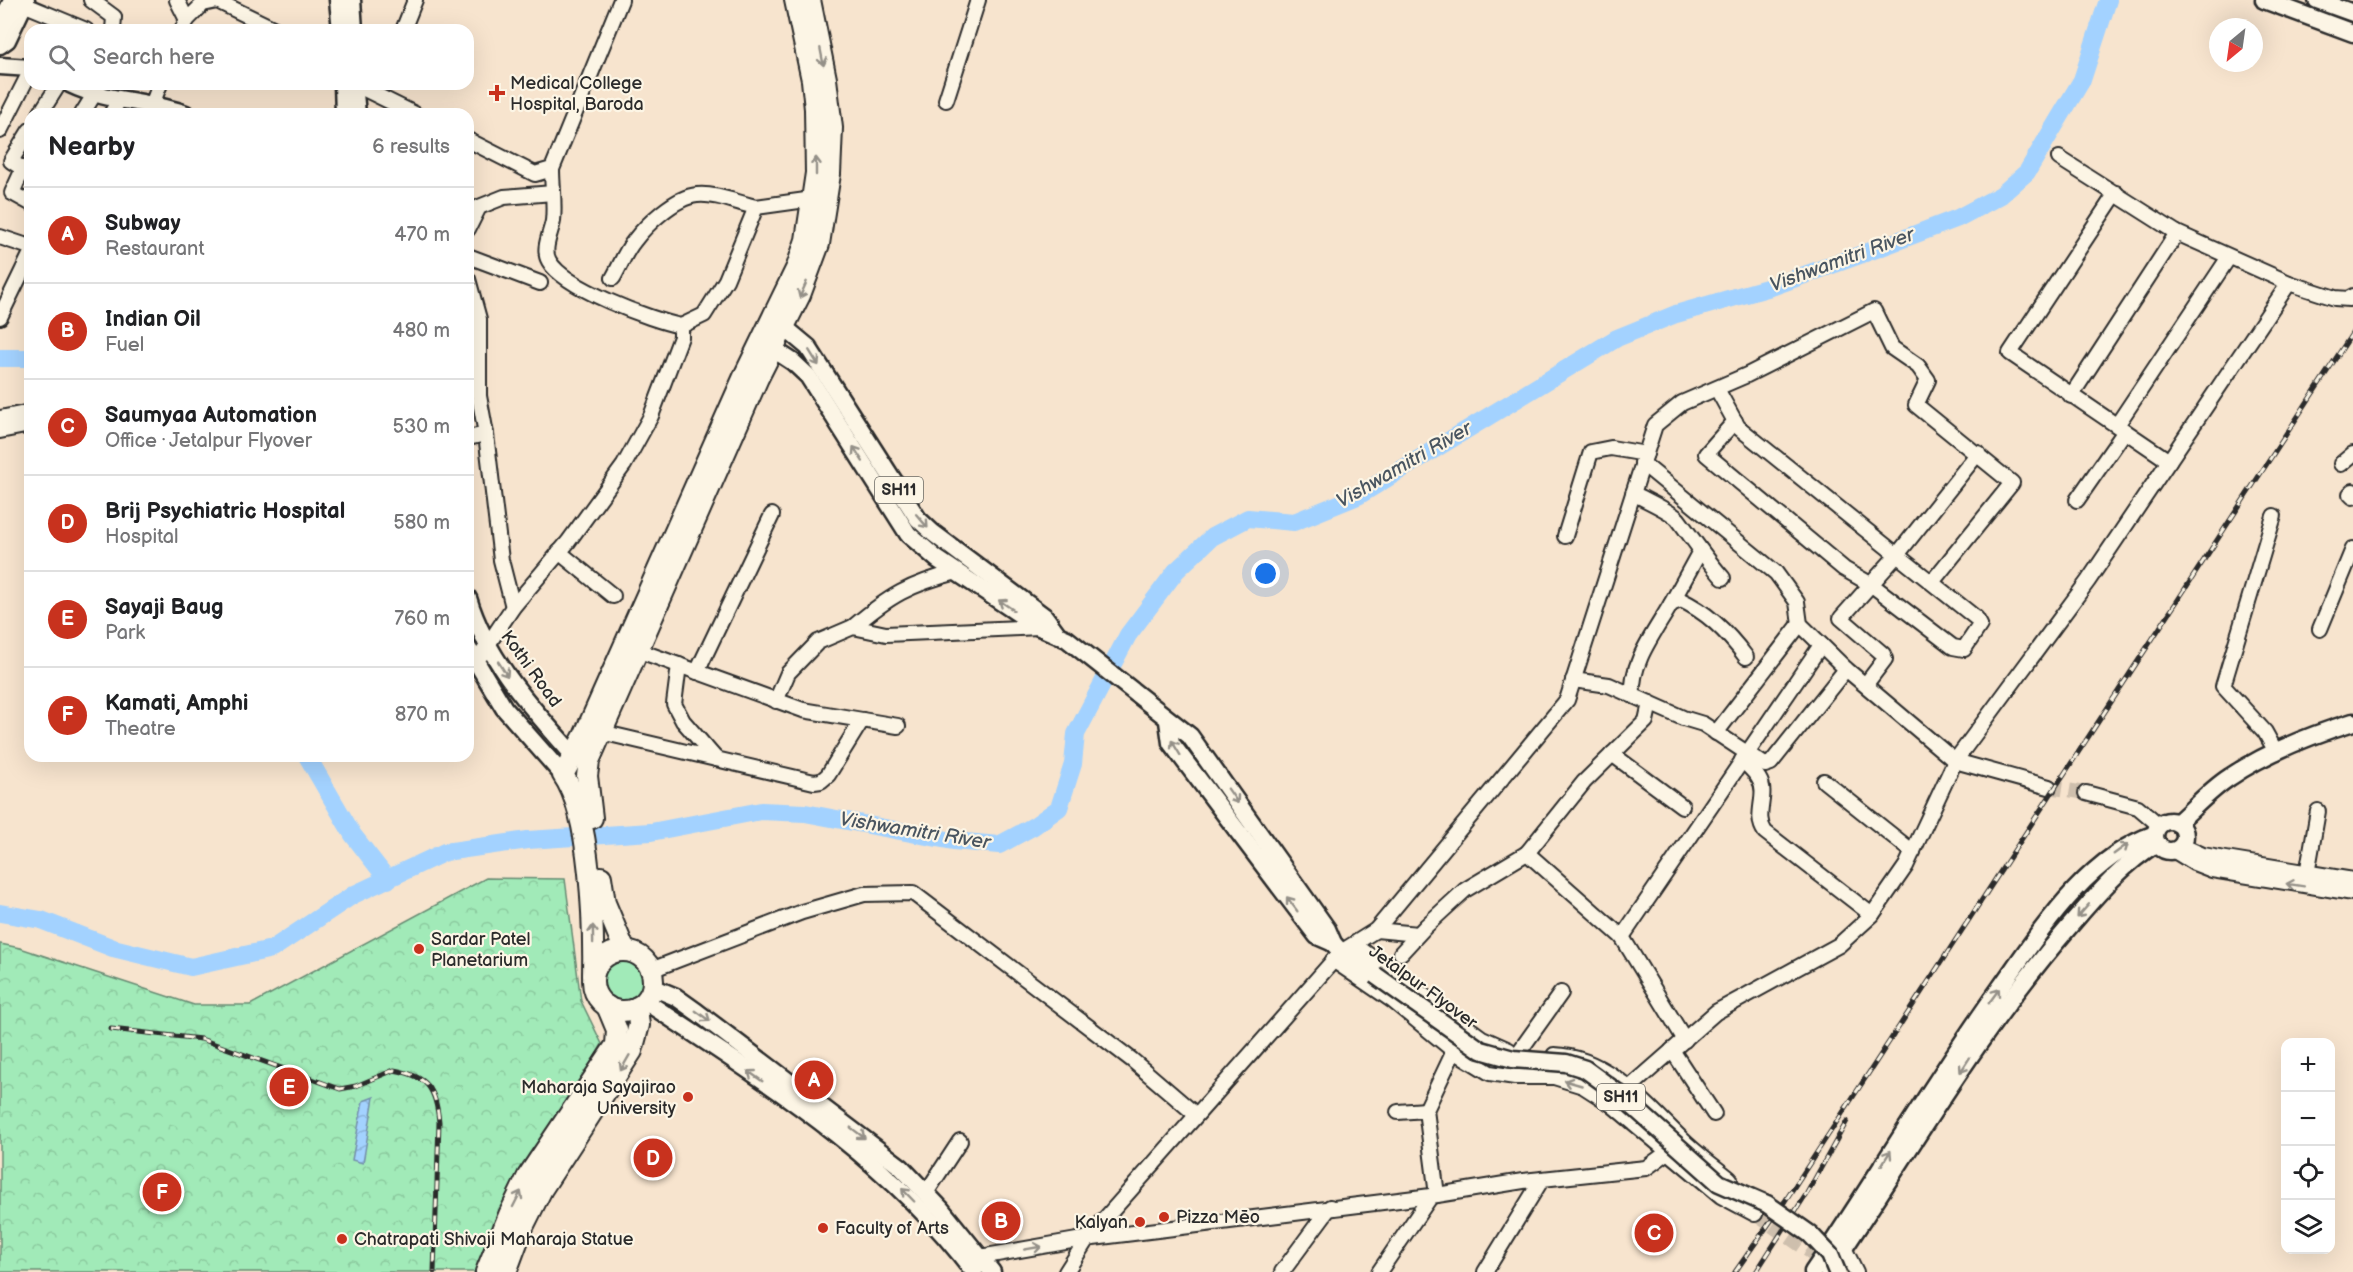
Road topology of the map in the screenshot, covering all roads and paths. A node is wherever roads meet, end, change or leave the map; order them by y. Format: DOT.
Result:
graph roads {
  1 [pos="91,0"];
  2 [pos="177,0"];
  3 [pos="338,0"];
  4 [pos="352,0"];
  5 [pos="415,0"];
  6 [pos="621,0"];
  7 [pos="795,0"];
  8 [pos="810,0"];
  9 [pos="978,0"];
  10 [pos="2264,0"];
  11 [pos="2317,0"];
  12 [pos="19,1"];
  13 [pos="2353,13"];
  14 [pos="72,24"];
  15 [pos="113,24"];
  16 [pos="184,24"];
  17 [pos="185,24"];
  18 [pos="264,24"];
  19 [pos="340,24"];
  20 [pos="354,24"];
  21 [pos="405,24"];
  22 [pos="0,27"];
  23 [pos="2353,33"];
  24 [pos="0,45"];
  25 [pos="0,57"];
  26 [pos="0,66"];
  27 [pos="24,68"];
  28 [pos="24,69"];
  29 [pos="24,76"];
  30 [pos="55,90"];
  31 [pos="87,90"];
  32 [pos="158,90"];
  33 [pos="344,90"];
  34 [pos="355,90"];
  35 [pos="381,90"];
  36 [pos="95,93"];
  37 [pos="946,100"];
  38 [pos="152,105"];
  39 [pos="115,107"];
  40 [pos="44,108"];
  41 [pos="86,108"];
  42 [pos="163,108"];
  43 [pos="344,108"];
  44 [pos="356,108"];
  45 [pos="406,108"];
  46 [pos="0,131"];
  47 [pos="0,137"];
  48 [pos="24,140"];
  49 [pos="474,143"];
  50 [pos="19,148"];
  51 [pos="2059,158"];
  52 [pos="24,168"];
  53 [pos="552,169"];
  54 [pos="24,173"];
  55 [pos="6,193"];
  56 [pos="553,193"];
  57 [pos="2116,194"];
  58 [pos="24,200"];
  59 [pos="813,200"];
  60 [pos="756,207"];
  61 [pos="474,217"];
  62 [pos="2177,233"];
  63 [pos="0,237"];
  64 [pos="24,245"];
  65 [pos="2229,257"];
  66 [pos="474,258"];
  67 [pos="24,267"];
  68 [pos="613,278"];
  69 [pos="540,283"];
  70 [pos="2289,283"];
  71 [pos="2353,296"];
  72 [pos="474,301"];
  73 [pos="0,317"];
  74 [pos="777,324"];
  75 [pos="681,326"];
  76 [pos="767,345"];
  77 [pos="1717,389"];
  78 [pos="2071,396"];
  79 [pos="24,413"];
  80 [pos="0,418"];
  81 [pos="1735,421"];
  82 [pos="24,426"];
  83 [pos="2121,428"];
  84 [pos="0,431"];
  85 [pos="486,434"];
  86 [pos="474,437"];
  87 [pos="1978,453"];
  88 [pos="2353,454"];
  89 [pos="1644,459"];
  90 [pos="2169,461"];
  91 [pos="2341,464"];
  92 [pos="2353,491"];
  93 [pos="1633,493"];
  94 [pos="2353,497"];
  95 [pos="2077,500"];
  96 [pos="772,515"];
  97 [pos="2274,516"];
  98 [pos="1565,536"];
  99 [pos="2353,549"];
  100 [pos="1700,551"];
  101 [pos="559,552"];
  102 [pos="1897,555"];
  103 [pos="957,572"];
  104 [pos="1723,578"];
  105 [pos="1932,582"];
  106 [pos="1872,585"];
  107 [pos="614,596"];
  108 [pos="1671,604"];
  109 [pos="513,607"];
  110 [pos="474,612"];
  111 [pos="1800,624"];
  112 [pos="853,627"];
  113 [pos="1039,627"];
  114 [pos="2320,630"];
  115 [pos="1062,636"];
  116 [pos="1821,645"];
  117 [pos="489,647"];
  118 [pos="637,650"];
  119 [pos="1746,657"];
  120 [pos="474,660"];
  121 [pos="476,664"];
  122 [pos="679,665"];
  123 [pos="1846,669"];
  124 [pos="697,672"];
  125 [pos="1573,680"];
  126 [pos="1866,684"];
  127 [pos="1633,695"];
  128 [pos="776,701"];
  129 [pos="1650,702"];
  130 [pos="862,720"];
  131 [pos="2353,722"];
  132 [pos="898,726"];
  133 [pos="601,732"];
  134 [pos="1716,733"];
  135 [pos="2276,752"];
  136 [pos="1612,754"];
  137 [pos="1744,757"];
  138 [pos="716,759"];
  139 [pos="1955,761"];
  140 [pos="580,763"];
  141 [pos="1824,781"];
  142 [pos="2049,787"];
  143 [pos="576,790"];
  144 [pos="2086,793"];
  145 [pos="1682,806"];
  146 [pos="2318,811"];
  147 [pos="2177,823"];
  148 [pos="2157,834"];
  149 [pos="2177,847"];
  150 [pos="1914,852"];
  151 [pos="1527,853"];
  152 [pos="2307,874"];
  153 [pos="2353,880"];
  154 [pos="597,890"];
  155 [pos="2353,893"];
  156 [pos="1872,915"];
  157 [pos="1376,930"];
  158 [pos="1418,934"];
  159 [pos="1622,936"];
  160 [pos="1341,950"];
  161 [pos="625,951"];
  162 [pos="1401,953"];
  163 [pos="593,976"];
  164 [pos="646,991"];
  165 [pos="1561,993"];
  166 [pos="607,1006"];
  167 [pos="1684,1040"];
  168 [pos="1672,1050"];
  169 [pos="1454,1051"];
  170 [pos="1519,1052"];
  171 [pos="1628,1088"];
  172 [pos="1611,1104"];
  173 [pos="1426,1110"];
  174 [pos="1398,1112"];
  175 [pos="1195,1114"];
  176 [pos="1714,1114"];
  177 [pos="960,1141"];
  178 [pos="1668,1152"];
  179 [pos="1542,1179"];
  180 [pos="1730,1179"];
  181 [pos="926,1193"];
  182 [pos="1434,1195"];
  183 [pos="1330,1206"];
  184 [pos="1755,1214"];
  185 [pos="1087,1239"];
  186 [pos="1841,1242"];
  187 [pos="977,1264"];
  188 [pos="1821,1266"];
  189 [pos="486,1272"];
  190 [pos="506,1272"];
  191 [pos="992,1272"];
  192 [pos="1066,1272"];
  193 [pos="1282,1272"];
  194 [pos="1379,1272"];
  195 [pos="1485,1272"];
  196 [pos="1837,1272"];
  197 [pos="1856,1272"];
  1 -- 15 [label="street"];
  2 -- 16 [label="street"];
  3 -- 19 [label="main road"];
  4 -- 20 [label="main road"];
  5 -- 21 [label="street"];
  6 -- 53 [label="street"];
  59 -- 7 [label="highway, one-way"];
  8 -- 74 [label="highway, one-way"];
  9 -- 37 [label="street"];
  10 -- 23 [label="main road"];
  11 -- 13 [label="main road"];
  12 -- 14 [label="street"];
  12 -- 22 [label="main road"];
  12 -- 24 [label="main road"];
  17 -- 18 [label="street"];
  25 -- 27 [label="main road"];
  26 -- 28 [label="main road"];
  29 -- 46 [label="street"];
  30 -- 40 [label="street"];
  31 -- 36 [label="main road"];
  32 -- 38 [label="street"];
  33 -- 43 [label="main road"];
  34 -- 44 [label="main road"];
  35 -- 45 [label="street"];
  36 -- 39 [label="main road"];
  36 -- 41 [label="street"];
  38 -- 39 [label="main road"];
  38 -- 42 [label="main road"];
  47 -- 50 [label="street"];
  48 -- 50 [label="street"];
  49 -- 53 [label="street"];
  50 -- 52 [label="street"];
  51 -- 57 [label="street"];
  53 -- 56 [label="street"];
  54 -- 55 [label="street"];
  55 -- 58 [label="street"];
  56 -- 61 [label="street"];
  56 -- 75 [label="street"];
  57 -- 62 [label="street"];
  57 -- 78 [label="street"];
  59 -- 60 [label="street"];
  59 -- 74 [label="highway"];
  60 -- 68 [label="street"];
  60 -- 75 [label="street"];
  62 -- 65 [label="street"];
  62 -- 78 [label="street"];
  63 -- 64 [label="street"];
  65 -- 70 [label="street"];
  65 -- 83 [label="street"];
  66 -- 69 [label="street"];
  67 -- 73 [label="street"];
  70 -- 71 [label="street"];
  70 -- 90 [label="street"];
  72 -- 85 [label="street"];
  74 -- 76 [label="highway"];
  74 -- 115 [label="main road, SH11, one-way"];
  75 -- 101 [label="street"];
  103 -- 76 [label="main road, one-way"];
  76 -- 118 [label="highway"];
  76 -- 140 [label="highway"];
  77 -- 81 [label="street"];
  77 -- 87 [label="street"];
  77 -- 89 [label="street"];
  78 -- 83 [label="street"];
  79 -- 80 [label="street"];
  81 -- 102 [label="street"];
  81 -- 106 [label="street"];
  82 -- 84 [label="street"];
  83 -- 90 [label="street"];
  83 -- 95 [label="street"];
  85 -- 86 [label="street"];
  85 -- 109 [label="street"];
  87 -- 102 [label="street"];
  87 -- 105 [label="street"];
  88 -- 91 [label="street"];
  89 -- 93 [label="street"];
  89 -- 98 [label="street"];
  89 -- 111 [label="street"];
  90 -- 139 [label="street"];
  92 -- 94 [label="street"];
  93 -- 100 [label="street"];
  93 -- 125 [label="street"];
  96 -- 124 [label="street"];
  97 -- 135 [label="street"];
  99 -- 114 [label="street"];
  100 -- 104 [label="street"];
  100 -- 108 [label="street"];
  101 -- 107 [label="street"];
  101 -- 109 [label="street"];
  102 -- 105 [label="street"];
  102 -- 106 [label="street"];
  103 -- 112 [label="street"];
  113 -- 103 [label="main road, one-way"];
  105 -- 106 [label="street"];
  106 -- 126 [label="street"];
  108 -- 119 [label="street"];
  108 -- 127 [label="street"];
  109 -- 117 [label="street"];
  110 -- 117 [label="main road, Kothi Road"];
  111 -- 116 [label="street"];
  111 -- 134 [label="street"];
  112 -- 113 [label="street"];
  112 -- 128 [label="street"];
  113 -- 115 [label="main road"];
  115 -- 160 [label="main road, Jetalpur Flyover / SH11"];
  116 -- 123 [label="street"];
  116 -- 137 [label="street"];
  117 -- 121 [label="street"];
  117 -- 140 [label="main road, Kothi Road, one-way"];
  118 -- 122 [label="street"];
  118 -- 133 [label="highway"];
  120 -- 121 [label="main road"];
  121 -- 143 [label="main road"];
  122 -- 124 [label="street"];
  122 -- 138 [label="street"];
  123 -- 126 [label="street"];
  123 -- 137 [label="street"];
  124 -- 128 [label="street"];
  125 -- 127 [label="street"];
  125 -- 157 [label="street"];
  126 -- 139 [label="street"];
  127 -- 129 [label="street"];
  128 -- 130 [label="street"];
  129 -- 134 [label="street"];
  129 -- 136 [label="street"];
  130 -- 132 [label="street"];
  130 -- 138 [label="street"];
  131 -- 135 [label="main road"];
  133 -- 138 [label="street"];
  133 -- 140 [label="highway"];
  134 -- 137 [label="street"];
  135 -- 147 [label="main road"];
  136 -- 145 [label="street"];
  136 -- 151 [label="street"];
  137 -- 156 [label="street"];
  137 -- 159 [label="street"];
  139 -- 142 [label="street"];
  139 -- 150 [label="street"];
  140 -- 143 [label="highway"];
  140 -- 143 [label="highway"];
  141 -- 150 [label="street"];
  143 -- 154 [label="highway"];
  144 -- 148 [label="street"];
  146 -- 152 [label="street"];
  147 -- 148 [label="main road"];
  147 -- 149 [label="main road"];
  148 -- 149 [label="main road"];
  148 -- 186 [label="main road"];
  149 -- 152 [label="street"];
  155 -- 149 [label="street, one-way"];
  150 -- 156 [label="street"];
  151 -- 158 [label="street"];
  151 -- 159 [label="street"];
  152 -- 153 [label="street"];
  154 -- 161 [label="highway"];
  163 -- 154 [label="highway, one-way"];
  156 -- 167 [label="street"];
  157 -- 158 [label="street"];
  157 -- 160 [label="street"];
  158 -- 162 [label="street"];
  159 -- 167 [label="street"];
  160 -- 169 [label="street"];
  160 -- 170 [label="street"];
  160 -- 175 [label="street"];
  160 -- 196 [label="main road, Jetalpur Flyover / SH11, bridge"];
  161 -- 163 [label="highway"];
  161 -- 164 [label="highway"];
  163 -- 166 [label="highway"];
  164 -- 166 [label="highway"];
  164 -- 175 [label="street"];
  164 -- 181 [label="main road, one-way"];
  187 -- 164 [label="main road, one-way"];
  164 -- 190 [label="highway, one-way"];
  165 -- 170 [label="street"];
  189 -- 166 [label="highway, one-way"];
  167 -- 168 [label="street"];
  168 -- 171 [label="street"];
  168 -- 176 [label="street"];
  172 -- 169 [label="street, one-way"];
  169 -- 173 [label="street"];
  170 -- 171 [label="street"];
  171 -- 172 [label="street"];
  171 -- 180 [label="street"];
  172 -- 178 [label="street"];
  173 -- 174 [label="street"];
  173 -- 182 [label="street"];
  175 -- 185 [label="street"];
  177 -- 181 [label="street"];
  178 -- 179 [label="street"];
  178 -- 184 [label="street"];
  179 -- 182 [label="street"];
  179 -- 195 [label="street"];
  181 -- 187 [label="main road"];
  182 -- 183 [label="street"];
  182 -- 194 [label="street"];
  183 -- 185 [label="street"];
  183 -- 193 [label="street"];
  187 -- 185 [label="street, one-way"];
  185 -- 192 [label="street"];
  186 -- 188 [label="main road"];
  186 -- 197 [label="street"];
  187 -- 191 [label="main road"];
}
